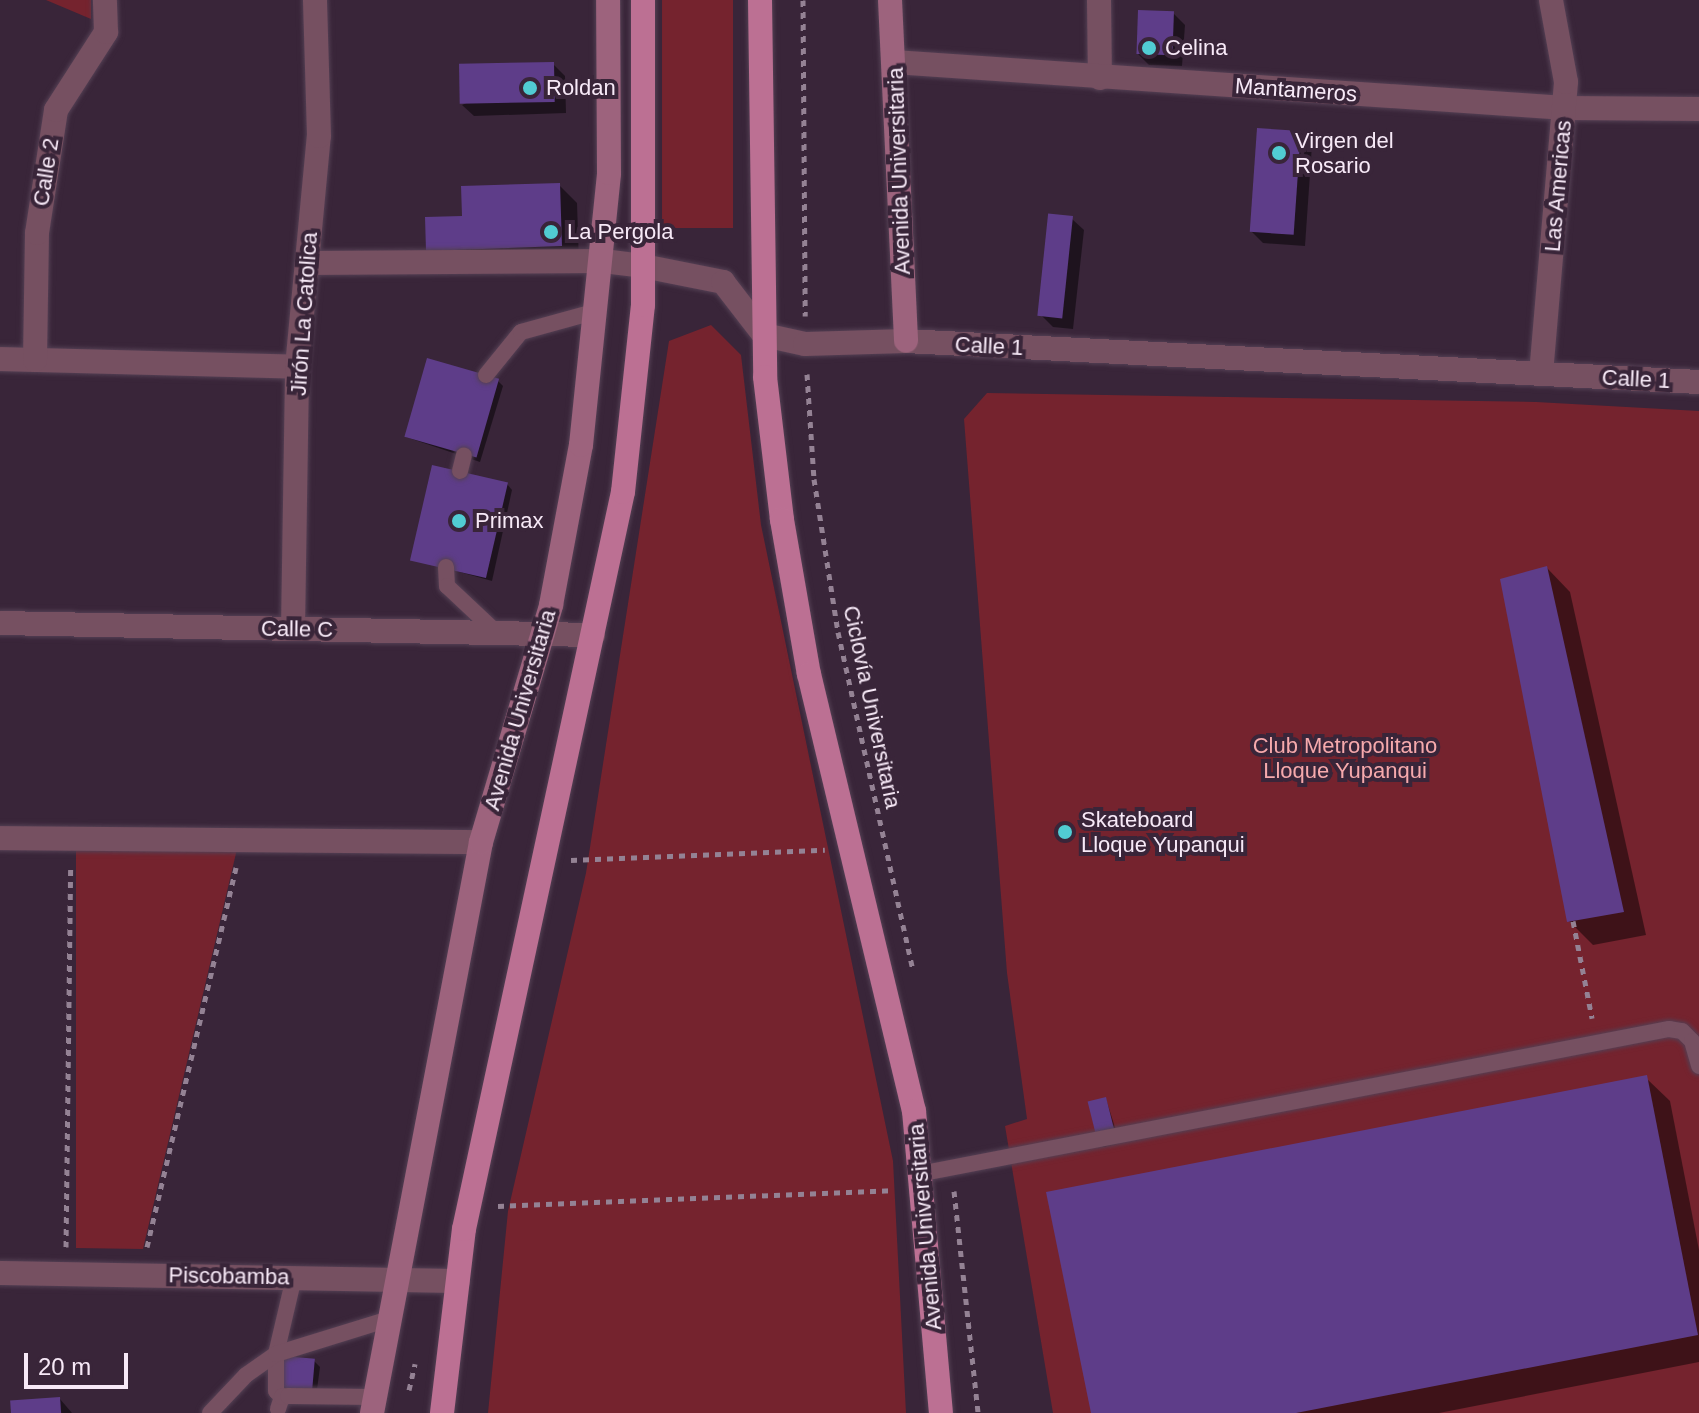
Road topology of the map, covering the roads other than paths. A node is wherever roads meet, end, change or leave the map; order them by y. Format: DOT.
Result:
graph roads {
  1 [pos="105,0"];
  2 [pos="315,0"];
  3 [pos="608,0"];
  4 [pos="643,0"];
  5 [pos="760,0"];
  6 [pos="890,0"];
  7 [pos="1099,0"];
  8 [pos="1551,0"];
  9 [pos="894,62"];
  10 [pos="1100,78"];
  11 [pos="1565,108"];
  12 [pos="1699,109"];
  13 [pos="603,261"];
  14 [pos="307,263"];
  15 [pos="643,266"];
  16 [pos="597,311"];
  17 [pos="764,335"];
  18 [pos="906,341"];
  19 [pos="0,359"];
  20 [pos="35,360"];
  21 [pos="297,367"];
  22 [pos="1541,374"];
  23 [pos="486,375"];
  24 [pos="1699,382"];
  25 [pos="446,567"];
  26 [pos="0,623"];
  27 [pos="293,629"];
  28 [pos="497,633"];
  29 [pos="543,634"];
  30 [pos="593,635"];
  31 [pos="0,838"];
  32 [pos="481,842"];
  33 [pos="1699,1066"];
  34 [pos="924,1181"];
  35 [pos="0,1273"];
  36 [pos="294,1277"];
  37 [pos="397,1278"];
  38 [pos="458,1281"];
  39 [pos="389,1319"];
  40 [pos="276,1354"];
  41 [pos="373,1405"];
  42 [pos="210,1413"];
  43 [pos="442,1413"];
  44 [pos="941,1413"];
  1 -- 20 [label="street, Calle 2"];
  2 -- 14 [label="street, Jirón La Catolica"];
  3 -- 13 [label="main road, Avenida Universitaria"];
  4 -- 15 [label="main road"];
  5 -- 17 [label="main road, Avenida Universitaria"];
  6 -- 9 [label="main road, Avenida Universitaria"];
  7 -- 10 [label="street"];
  8 -- 11 [label="street, Las Americas"];
  9 -- 10 [label="street, Mantameros"];
  9 -- 18 [label="main road, Avenida Universitaria"];
  10 -- 11 [label="street, Mantameros"];
  11 -- 12 [label="street, Mantameros"];
  11 -- 22 [label="street, Las Americas"];
  13 -- 14 [label="street"];
  13 -- 15 [label="street"];
  13 -- 16 [label="main road, Avenida Universitaria"];
  14 -- 21 [label="street, Jirón La Catolica"];
  15 -- 17 [label="street"];
  15 -- 30 [label="main road"];
  16 -- 23 [label="lane"];
  16 -- 29 [label="main road, Avenida Universitaria"];
  17 -- 18 [label="street, Calle 1"];
  17 -- 34 [label="main road, Avenida Universitaria"];
  18 -- 22 [label="street, Calle 1"];
  19 -- 20 [label="street"];
  20 -- 21 [label="street"];
  21 -- 27 [label="street, Jirón La Catolica"];
  22 -- 24 [label="street, Calle 1"];
  25 -- 28 [label="lane"];
  26 -- 27 [label="street, Calle C"];
  27 -- 28 [label="street, Calle C"];
  28 -- 29 [label="street, Calle C"];
  29 -- 30 [label="street, Calle C"];
  29 -- 32 [label="main road, Avenida Universitaria"];
  30 -- 38 [label="main road"];
  31 -- 32 [label="street"];
  32 -- 37 [label="main road, Avenida Universitaria"];
  33 -- 34 [label="lane"];
  34 -- 44 [label="main road, Avenida Universitaria"];
  35 -- 36 [label="street, Piscobamba"];
  36 -- 37 [label="street, Piscobamba"];
  36 -- 40 [label="lane"];
  37 -- 38 [label="street, Piscobamba"];
  37 -- 39 [label="main road, Avenida Universitaria"];
  38 -- 43 [label="main road"];
  39 -- 40 [label="lane"];
  39 -- 41 [label="main road, Avenida Universitaria"];
  40 -- 41 [label="lane"];
  40 -- 42 [label="lane"];
}
